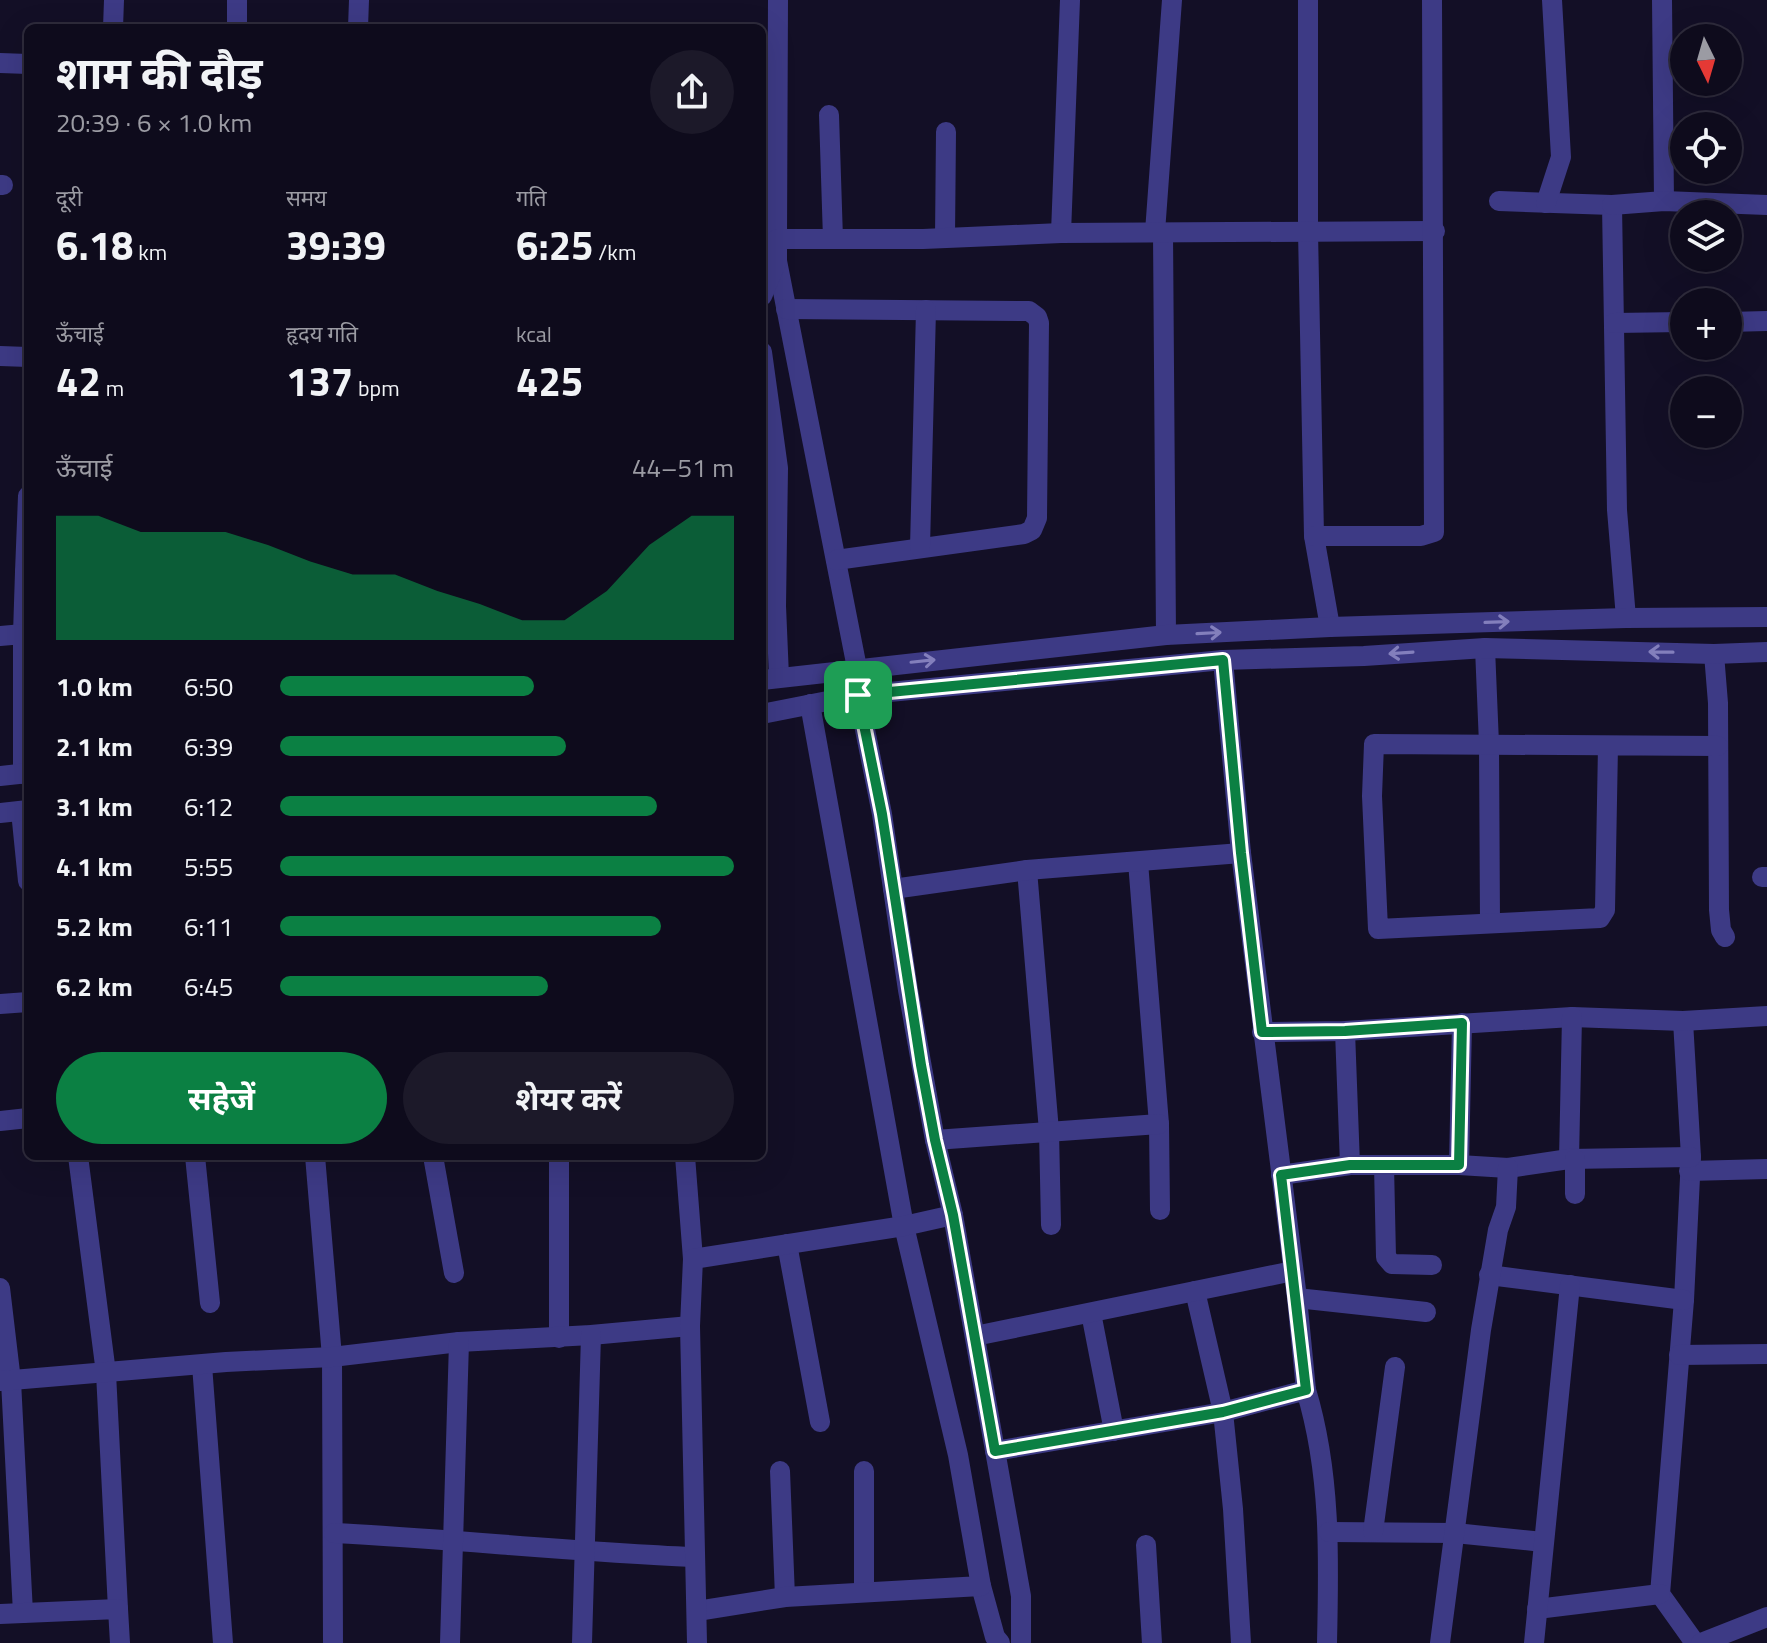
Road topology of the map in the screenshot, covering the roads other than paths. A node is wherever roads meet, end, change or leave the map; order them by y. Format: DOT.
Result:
graph roads {
  1 [pos="114,0"];
  2 [pos="237,0"];
  3 [pos="359,0"];
  4 [pos="778,0"];
  5 [pos="1070,0"];
  6 [pos="1172,0"];
  7 [pos="1308,0"];
  8 [pos="1432,0"];
  9 [pos="1552,0"];
  10 [pos="1662,0"];
  11 [pos="113,24"];
  12 [pos="237,24"];
  13 [pos="358,24"];
  14 [pos="0,63"];
  15 [pos="24,64"];
  16 [pos="829,115"];
  17 [pos="946,132"];
  18 [pos="1499,201"];
  19 [pos="1664,201"];
  20 [pos="1546,203"];
  21 [pos="1612,205"];
  22 [pos="1767,205"];
  23 [pos="1308,231"];
  24 [pos="1435,231"];
  25 [pos="1159,232"];
  26 [pos="1061,233"];
  27 [pos="945,237"];
  28 [pos="777,239"];
  29 [pos="833,239"];
  30 [pos="769,262"];
  31 [pos="786,309"];
  32 [pos="926,310"];
  33 [pos="1767,321"];
  34 [pos="1670,322"];
  35 [pos="1742,322"];
  36 [pos="1614,323"];
  37 [pos="0,356"];
  38 [pos="24,357"];
  39 [pos="766,381"];
  40 [pos="1314,536"];
  41 [pos="920,547"];
  42 [pos="836,560"];
  43 [pos="24,613"];
  44 [pos="1767,617"];
  45 [pos="1626,618"];
  46 [pos="1330,627"];
  47 [pos="23,634"];
  48 [pos="1166,635"];
  49 [pos="0,636"];
  50 [pos="1485,648"];
  51 [pos="1767,652"];
  52 [pos="1714,654"];
  53 [pos="1223,660"];
  54 [pos="857,668"];
  55 [pos="770,678"];
  56 [pos="24,680"];
  57 [pos="858,695"];
  58 [pos="810,704"];
  59 [pos="766,713"];
  60 [pos="1489,744"];
  61 [pos="1608,746"];
  62 [pos="1718,746"];
  63 [pos="24,773"];
  64 [pos="0,776"];
  65 [pos="16,811"];
  66 [pos="1241,853"];
  67 [pos="24,858"];
  68 [pos="1138,862"];
  69 [pos="1027,870"];
  70 [pos="893,889"];
  71 [pos="1490,922"];
  72 [pos="1725,937"];
  73 [pos="24,1002"];
  74 [pos="0,1004"];
  75 [pos="1767,1016"];
  76 [pos="1572,1017"];
  77 [pos="1683,1021"];
  78 [pos="1462,1023"];
  79 [pos="1345,1031"];
  80 [pos="1262,1032"];
  81 [pos="24,1118"];
  82 [pos="0,1121"];
  83 [pos="1159,1124"];
  84 [pos="1049,1131"];
  85 [pos="935,1140"];
  86 [pos="1572,1159"];
  87 [pos="79,1160"];
  88 [pos="195,1160"];
  89 [pos="315,1160"];
  90 [pos="434,1160"];
  91 [pos="559,1160"];
  92 [pos="685,1160"];
  93 [pos="1690,1164"];
  94 [pos="1350,1165"];
  95 [pos="1384,1165"];
  96 [pos="1459,1165"];
  97 [pos="1508,1168"];
  98 [pos="1767,1169"];
  99 [pos="1281,1175"];
  100 [pos="1575,1194"];
  101 [pos="1160,1210"];
  102 [pos="953,1215"];
  103 [pos="1051,1225"];
  104 [pos="904,1226"];
  105 [pos="787,1244"];
  106 [pos="693,1259"];
  107 [pos="1432,1265"];
  108 [pos="1293,1271"];
  109 [pos="454,1273"];
  110 [pos="1489,1275"];
  111 [pos="1570,1285"];
  112 [pos="0,1288"];
  113 [pos="1195,1291"];
  114 [pos="1297,1298"];
  115 [pos="1684,1300"];
  116 [pos="210,1303"];
  117 [pos="1426,1312"];
  118 [pos="1091,1313"];
  119 [pos="690,1326"];
  120 [pos="591,1335"];
  121 [pos="975,1336"];
  122 [pos="559,1338"];
  123 [pos="459,1342"];
  124 [pos="1767,1354"];
  125 [pos="1679,1355"];
  126 [pos="332,1357"];
  127 [pos="202,1365"];
  128 [pos="1395,1367"];
  129 [pos="106,1373"];
  130 [pos="6,1381"];
  131 [pos="1306,1390"];
  132 [pos="1223,1412"];
  133 [pos="820,1422"];
  134 [pos="1114,1431"];
  135 [pos="995,1451"];
  136 [pos="780,1471"];
  137 [pos="864,1471"];
  138 [pos="1329,1532"];
  139 [pos="1373,1532"];
  140 [pos="334,1533"];
  141 [pos="1455,1533"];
  142 [pos="454,1539"];
  143 [pos="1543,1542"];
  144 [pos="1146,1545"];
  145 [pos="585,1553"];
  146 [pos="693,1557"];
  147 [pos="981,1586"];
  148 [pos="864,1592"];
  149 [pos="1660,1594"];
  150 [pos="785,1597"];
  151 [pos="118,1609"];
  152 [pos="1537,1609"];
  153 [pos="697,1611"];
  154 [pos="23,1613"];
  155 [pos="0,1614"];
  156 [pos="1767,1617"];
  157 [pos="1737,1636"];
  158 [pos="120,1643"];
  159 [pos="223,1643"];
  160 [pos="333,1643"];
  161 [pos="450,1643"];
  162 [pos="582,1643"];
  163 [pos="697,1643"];
  164 [pos="1000,1643"];
  165 [pos="1021,1643"];
  166 [pos="1152,1643"];
  167 [pos="1241,1643"];
  168 [pos="1327,1643"];
  169 [pos="1440,1643"];
  170 [pos="1534,1643"];
  171 [pos="1698,1643"];
  1 -- 11 [label="street"];
  2 -- 12 [label="street"];
  3 -- 13 [label="street"];
  4 -- 28 [label="street"];
  5 -- 26 [label="street"];
  6 -- 25 [label="street"];
  7 -- 23 [label="street"];
  8 -- 24 [label="street"];
  9 -- 20 [label="street"];
  10 -- 19 [label="street"];
  14 -- 15 [label="street"];
  16 -- 29 [label="street"];
  17 -- 27 [label="street"];
  18 -- 20 [label="street"];
  19 -- 21 [label="street"];
  19 -- 22 [label="street"];
  20 -- 21 [label="street"];
  21 -- 36 [label="street"];
  23 -- 24 [label="street"];
  23 -- 25 [label="street"];
  23 -- 40 [label="street"];
  24 -- 40 [label="street"];
  25 -- 26 [label="street"];
  25 -- 48 [label="street"];
  26 -- 27 [label="street"];
  27 -- 29 [label="street"];
  28 -- 29 [label="street"];
  28 -- 30 [label="street"];
  30 -- 31 [label="street"];
  31 -- 32 [label="street"];
  31 -- 42 [label="street"];
  32 -- 41 [label="street"];
  32 -- 41 [label="street"];
  33 -- 35 [label="street"];
  34 -- 36 [label="street"];
  36 -- 45 [label="street"];
  37 -- 38 [label="street"];
  39 -- 55 [label="street"];
  40 -- 46 [label="street"];
  41 -- 42 [label="street"];
  42 -- 54 [label="street"];
  43 -- 47 [label="street"];
  44 -- 45 [label="street"];
  46 -- 45 [label="street, one-way"];
  48 -- 46 [label="street, one-way"];
  47 -- 49 [label="street"];
  47 -- 56 [label="street"];
  54 -- 48 [label="street, one-way"];
  52 -- 50 [label="street, one-way"];
  50 -- 53 [label="street, one-way"];
  50 -- 60 [label="street"];
  51 -- 52 [label="street"];
  52 -- 62 [label="street"];
  53 -- 57 [label="street"];
  53 -- 66 [label="street"];
  54 -- 55 [label="street"];
  54 -- 57 [label="street"];
  57 -- 58 [label="street"];
  57 -- 70 [label="street"];
  58 -- 59 [label="street"];
  58 -- 104 [label="street"];
  60 -- 61 [label="street"];
  60 -- 71 [label="street"];
  60 -- 71 [label="street"];
  61 -- 62 [label="street"];
  61 -- 71 [label="street"];
  62 -- 72 [label="street"];
  63 -- 64 [label="street"];
  65 -- 67 [label="street"];
  66 -- 68 [label="street"];
  66 -- 80 [label="street"];
  68 -- 69 [label="street"];
  68 -- 83 [label="street"];
  69 -- 70 [label="street"];
  69 -- 84 [label="street"];
  70 -- 85 [label="street"];
  73 -- 74 [label="street"];
  75 -- 77 [label="street"];
  76 -- 77 [label="street"];
  76 -- 78 [label="street"];
  76 -- 86 [label="street"];
  77 -- 93 [label="street"];
  78 -- 79 [label="street"];
  78 -- 96 [label="street"];
  79 -- 80 [label="street"];
  79 -- 94 [label="street"];
  80 -- 99 [label="street"];
  81 -- 82 [label="street"];
  83 -- 84 [label="street"];
  83 -- 101 [label="street"];
  84 -- 85 [label="street"];
  84 -- 103 [label="street"];
  85 -- 102 [label="street"];
  86 -- 93 [label="street"];
  86 -- 97 [label="street"];
  86 -- 100 [label="street"];
  87 -- 129 [label="street"];
  88 -- 116 [label="street"];
  89 -- 126 [label="street"];
  90 -- 109 [label="street"];
  91 -- 122 [label="street"];
  92 -- 106 [label="street"];
  93 -- 98 [label="street"];
  93 -- 115 [label="street"];
  94 -- 95 [label="street"];
  94 -- 99 [label="street"];
  95 -- 96 [label="street"];
  95 -- 107 [label="street"];
  96 -- 97 [label="street"];
  97 -- 110 [label="street"];
  99 -- 108 [label="street"];
  102 -- 104 [label="street"];
  102 -- 121 [label="street"];
  104 -- 105 [label="street"];
  104 -- 147 [label="street"];
  105 -- 106 [label="street"];
  105 -- 133 [label="street"];
  106 -- 119 [label="street"];
  108 -- 113 [label="street"];
  108 -- 114 [label="street"];
  110 -- 111 [label="street"];
  110 -- 141 [label="street"];
  111 -- 115 [label="street"];
  111 -- 143 [label="street"];
  112 -- 130 [label="street"];
  113 -- 118 [label="street"];
  113 -- 132 [label="street"];
  114 -- 117 [label="street"];
  114 -- 131 [label="street"];
  115 -- 125 [label="street"];
  118 -- 121 [label="street"];
  118 -- 134 [label="street"];
  119 -- 120 [label="street"];
  119 -- 146 [label="street"];
  120 -- 122 [label="street"];
  120 -- 145 [label="street"];
  121 -- 135 [label="street"];
  122 -- 123 [label="street"];
  123 -- 126 [label="street"];
  123 -- 142 [label="street"];
  124 -- 125 [label="street"];
  125 -- 149 [label="street"];
  126 -- 127 [label="street"];
  126 -- 140 [label="street"];
  127 -- 129 [label="street"];
  127 -- 159 [label="street"];
  128 -- 139 [label="street"];
  129 -- 130 [label="street"];
  129 -- 151 [label="street"];
  130 -- 154 [label="street"];
  131 -- 132 [label="street"];
  131 -- 138 [label="street"];
  132 -- 134 [label="street"];
  132 -- 167 [label="street"];
  134 -- 135 [label="street"];
  135 -- 165 [label="street"];
  136 -- 150 [label="street"];
  137 -- 148 [label="street"];
  138 -- 139 [label="street"];
  138 -- 168 [label="street"];
  139 -- 141 [label="street"];
  140 -- 142 [label="street"];
  140 -- 160 [label="street"];
  141 -- 143 [label="street"];
  141 -- 169 [label="street"];
  142 -- 145 [label="street"];
  142 -- 161 [label="street"];
  143 -- 152 [label="street"];
  144 -- 166 [label="street"];
  145 -- 146 [label="street"];
  145 -- 162 [label="street"];
  146 -- 153 [label="street"];
  147 -- 148 [label="street"];
  147 -- 164 [label="street"];
  148 -- 150 [label="street"];
  149 -- 152 [label="street"];
  149 -- 171 [label="street"];
  150 -- 153 [label="street"];
  151 -- 154 [label="street"];
  151 -- 158 [label="street"];
  152 -- 170 [label="street"];
  153 -- 163 [label="street"];
  154 -- 155 [label="street"];
  156 -- 157 [label="street"];
  157 -- 171 [label="street"];
}
